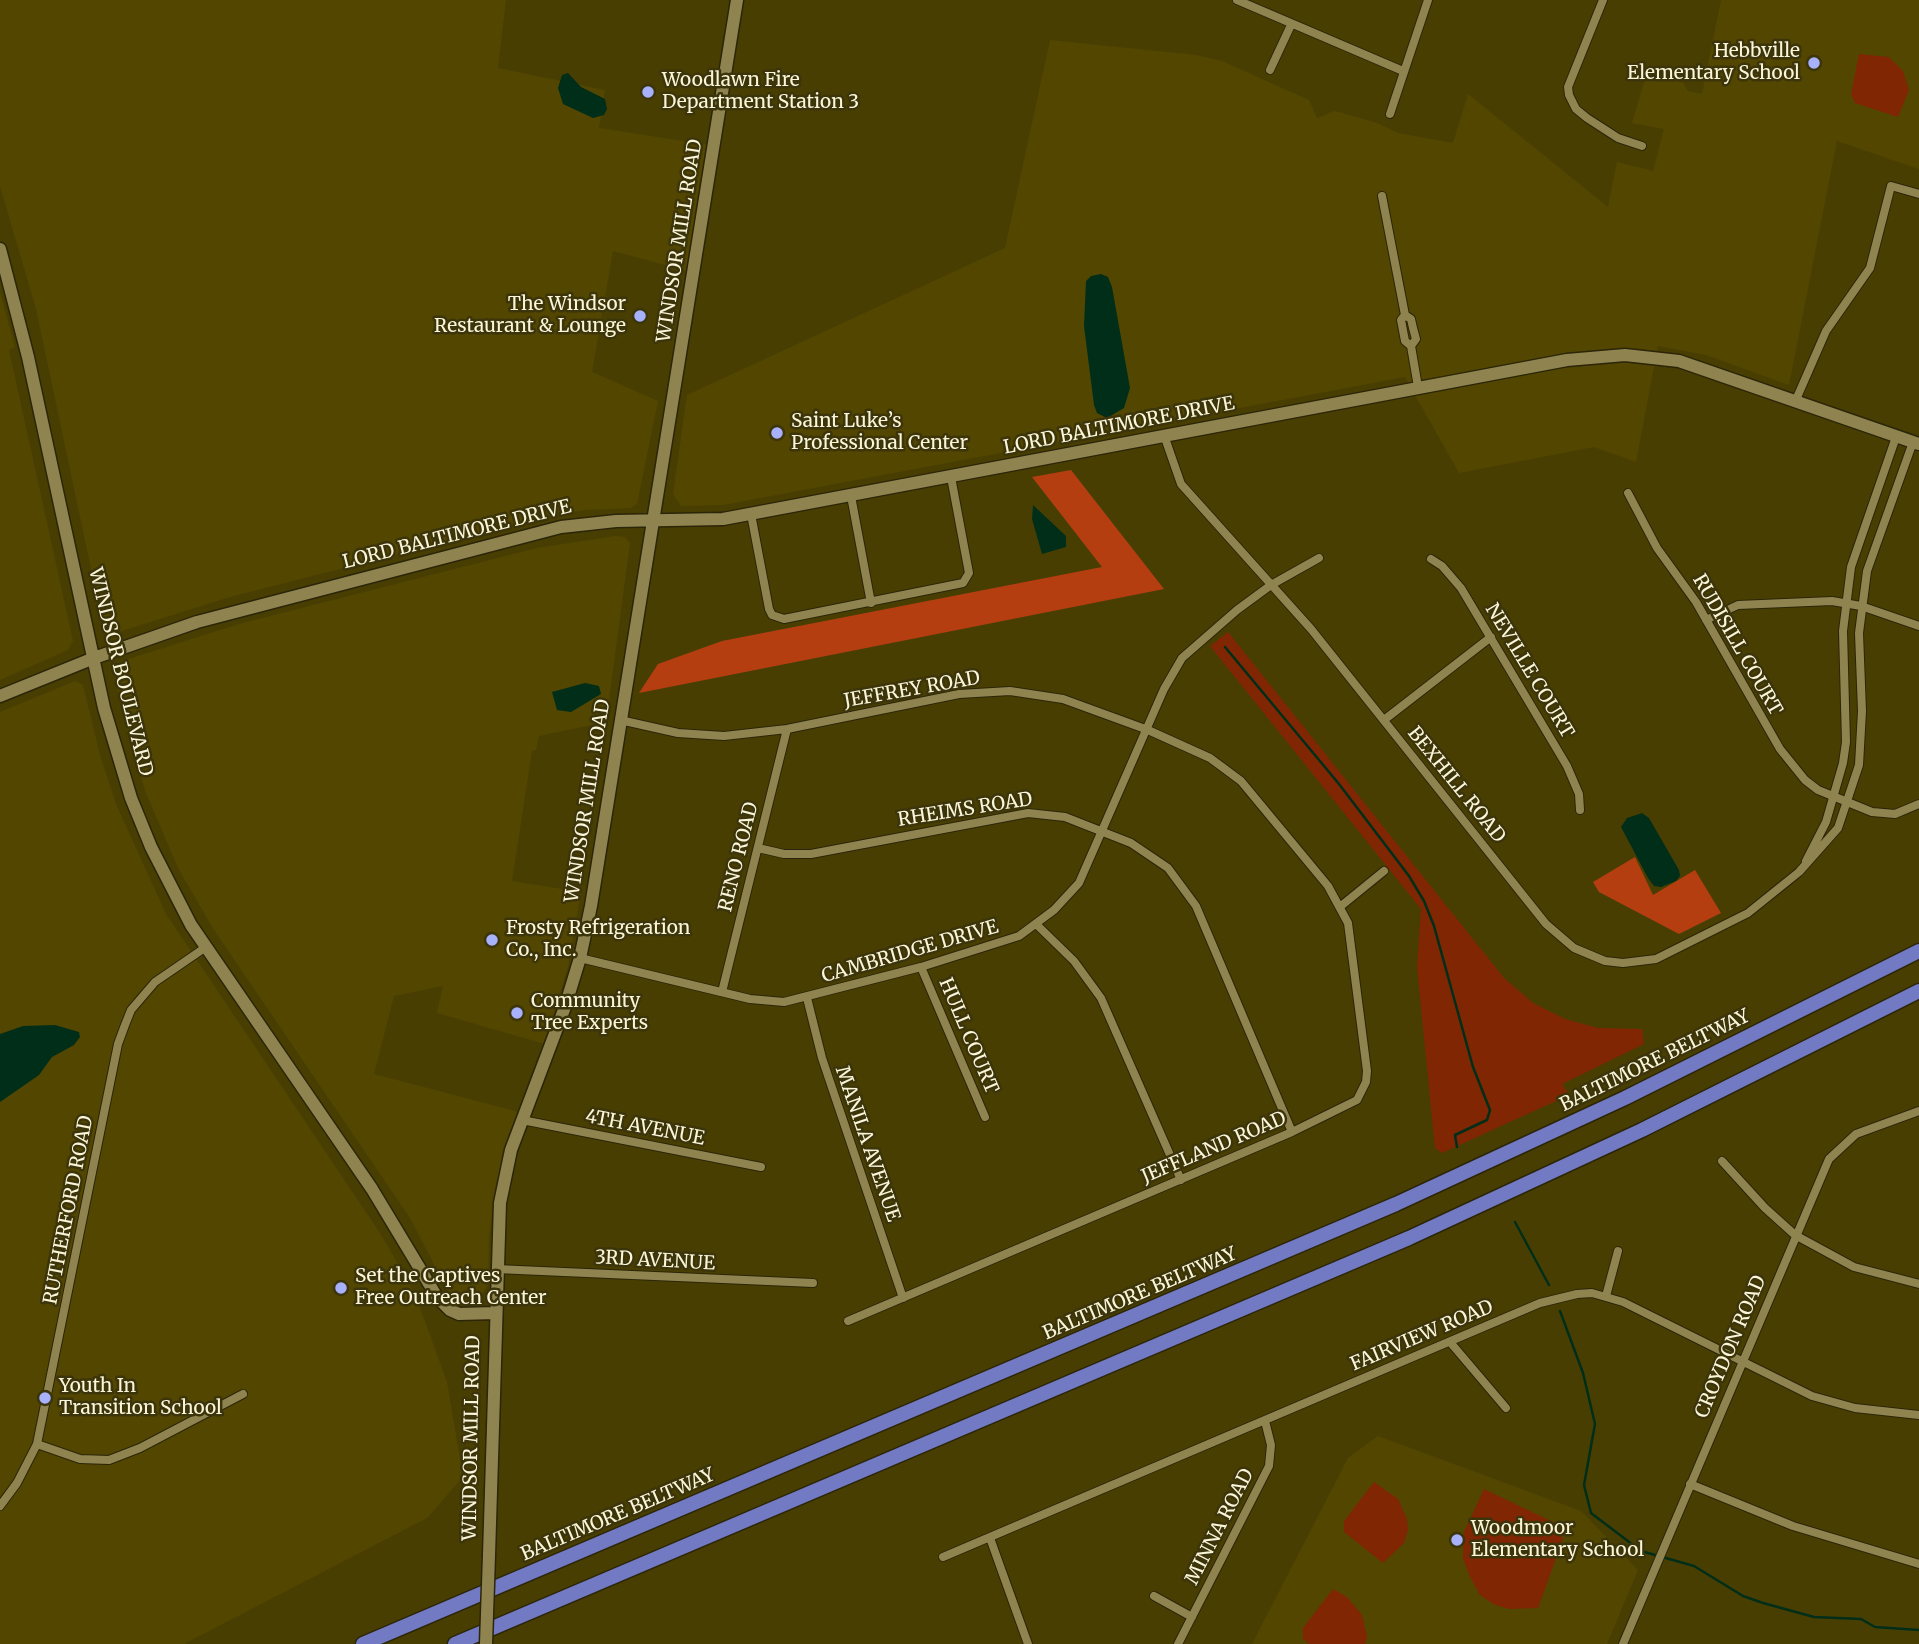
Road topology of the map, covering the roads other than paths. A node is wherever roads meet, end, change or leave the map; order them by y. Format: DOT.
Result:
graph roads {
  1 [pos="737,0"];
  2 [pos="1237,0"];
  3 [pos="1428,0"];
  4 [pos="1603,0"];
  5 [pos="1291,25"];
  6 [pos="1270,70"];
  7 [pos="1403,71"];
  8 [pos="1390,114"];
  9 [pos="1642,146"];
  10 [pos="1919,194"];
  11 [pos="1382,196"];
  12 [pos="0,249"];
  13 [pos="1418,387"];
  14 [pos="1795,402"];
  15 [pos="1896,437"];
  16 [pos="1165,438"];
  17 [pos="1916,443"];
  18 [pos="951,477"];
  19 [pos="1628,494"];
  20 [pos="851,496"];
  21 [pos="751,514"];
  22 [pos="653,521"];
  23 [pos="1319,558"];
  24 [pos="1431,559"];
  25 [pos="1271,585"];
  26 [pos="871,603"];
  27 [pos="1845,603"];
  28 [pos="1861,606"];
  29 [pos="1706,620"];
  30 [pos="1919,626"];
  31 [pos="1491,637"];
  32 [pos="94,657"];
  33 [pos="0,696"];
  34 [pos="620,720"];
  35 [pos="1384,720"];
  36 [pos="786,729"];
  37 [pos="1148,730"];
  38 [pos="1835,797"];
  39 [pos="1849,803"];
  40 [pos="1919,804"];
  41 [pos="1580,810"];
  42 [pos="1105,830"];
  43 [pos="758,848"];
  44 [pos="1384,871"];
  45 [pos="1799,872"];
  46 [pos="1341,906"];
  47 [pos="1037,925"];
  48 [pos="206,947"];
  49 [pos="1919,951"];
  50 [pos="580,958"];
  51 [pos="921,967"];
  52 [pos="722,992"];
  53 [pos="1919,992"];
  54 [pos="807,998"];
  55 [pos="1919,1111"];
  56 [pos="985,1117"];
  57 [pos="522,1120"];
  58 [pos="1293,1132"];
  59 [pos="1722,1161"];
  60 [pos="761,1167"];
  61 [pos="1181,1180"];
  62 [pos="1795,1235"];
  63 [pos="1618,1251"];
  64 [pos="496,1269"];
  65 [pos="813,1283"];
  66 [pos="1919,1284"];
  67 [pos="1606,1296"];
  68 [pos="903,1298"];
  69 [pos="495,1313"];
  70 [pos="848,1321"];
  71 [pos="1450,1342"];
  72 [pos="1741,1364"];
  73 [pos="243,1394"];
  74 [pos="1506,1408"];
  75 [pos="1919,1415"];
  76 [pos="1265,1421"];
  77 [pos="37,1444"];
  78 [pos="1690,1485"];
  79 [pos="0,1506"];
  80 [pos="990,1538"];
  81 [pos="943,1557"];
  82 [pos="1919,1564"];
  83 [pos="1154,1596"];
  84 [pos="1192,1617"];
  85 [pos="363,1644"];
  86 [pos="455,1644"];
  87 [pos="486,1644"];
  88 [pos="1028,1644"];
  89 [pos="1178,1644"];
  90 [pos="1623,1644"];
  1 -- 22 [label="main road, WINDSOR MILL ROAD"];
  2 -- 5 [label="street"];
  3 -- 7 [label="street"];
  4 -- 9 [label="street"];
  5 -- 6 [label="street"];
  5 -- 7 [label="street"];
  7 -- 8 [label="street"];
  10 -- 14 [label="street"];
  11 -- 13 [label="street"];
  12 -- 32 [label="main road, WINDSOR BOULEVARD"];
  13 -- 14 [label="main road, LORD BALTIMORE DRIVE"];
  13 -- 16 [label="main road, LORD BALTIMORE DRIVE"];
  14 -- 15 [label="main road, LORD BALTIMORE DRIVE"];
  15 -- 17 [label="main road, LORD BALTIMORE DRIVE"];
  15 -- 27 [label="street, BEXHILL ROAD"];
  16 -- 18 [label="main road, LORD BALTIMORE DRIVE"];
  16 -- 25 [label="street, BEXHILL ROAD"];
  17 -- 28 [label="street, BEXHILL ROAD"];
  18 -- 20 [label="main road, LORD BALTIMORE DRIVE"];
  18 -- 26 [label="street"];
  19 -- 29 [label="street, RUDISILL COURT"];
  20 -- 21 [label="main road, LORD BALTIMORE DRIVE"];
  20 -- 26 [label="street"];
  21 -- 22 [label="main road, LORD BALTIMORE DRIVE"];
  21 -- 26 [label="street"];
  22 -- 32 [label="main road, LORD BALTIMORE DRIVE"];
  22 -- 34 [label="main road, WINDSOR MILL ROAD"];
  23 -- 25 [label="street, CAMBRIDGE DRIVE"];
  24 -- 31 [label="street, NEVILLE COURT"];
  25 -- 35 [label="street, BEXHILL ROAD"];
  25 -- 37 [label="street, CAMBRIDGE DRIVE"];
  27 -- 28 [label="street"];
  27 -- 29 [label="street"];
  27 -- 38 [label="street, BEXHILL ROAD"];
  28 -- 30 [label="street"];
  28 -- 39 [label="street, BEXHILL ROAD"];
  29 -- 38 [label="street, RUDISILL COURT"];
  31 -- 35 [label="street"];
  31 -- 41 [label="street, NEVILLE COURT"];
  32 -- 33 [label="main road, LORD BALTIMORE DRIVE"];
  32 -- 48 [label="main road, WINDSOR BOULEVARD"];
  34 -- 36 [label="street, JEFFREY ROAD"];
  34 -- 50 [label="main road, WINDSOR MILL ROAD"];
  35 -- 45 [label="street, BEXHILL ROAD"];
  36 -- 37 [label="street, JEFFREY ROAD"];
  36 -- 43 [label="street, RENO ROAD"];
  37 -- 42 [label="street, CAMBRIDGE DRIVE"];
  37 -- 46 [label="street, JEFFREY ROAD"];
  38 -- 39 [label="street, RUDISILL COURT"];
  38 -- 45 [label="street, BEXHILL ROAD"];
  39 -- 40 [label="street, RUDISILL COURT"];
  39 -- 45 [label="street, BEXHILL ROAD"];
  42 -- 43 [label="street, RHEIMS ROAD"];
  42 -- 47 [label="street, CAMBRIDGE DRIVE"];
  42 -- 58 [label="street, RHEIMS ROAD"];
  43 -- 52 [label="street, RENO ROAD"];
  44 -- 46 [label="street"];
  46 -- 58 [label="street, JEFFLAND ROAD"];
  47 -- 51 [label="street, CAMBRIDGE DRIVE"];
  47 -- 61 [label="street"];
  48 -- 69 [label="main road, WINDSOR BOULEVARD"];
  48 -- 77 [label="street, RUTHERFORD ROAD"];
  49 -- 85 [label="highway, BALTIMORE BELTWAY"];
  50 -- 52 [label="street, CAMBRIDGE DRIVE"];
  50 -- 57 [label="main road, WINDSOR MILL ROAD"];
  51 -- 54 [label="street, CAMBRIDGE DRIVE"];
  51 -- 56 [label="street, HULL COURT"];
  52 -- 54 [label="street, CAMBRIDGE DRIVE"];
  53 -- 86 [label="highway"];
  54 -- 68 [label="street, MANILA AVENUE"];
  55 -- 62 [label="street, CROYDON ROAD"];
  57 -- 60 [label="street, 4TH AVENUE"];
  57 -- 64 [label="main road, WINDSOR MILL ROAD"];
  58 -- 61 [label="street, JEFFLAND ROAD"];
  59 -- 62 [label="street"];
  61 -- 68 [label="street, JEFFLAND ROAD"];
  62 -- 66 [label="street"];
  62 -- 72 [label="street, CROYDON ROAD"];
  63 -- 67 [label="street"];
  64 -- 65 [label="street, 3RD AVENUE"];
  64 -- 69 [label="main road, WINDSOR MILL ROAD"];
  67 -- 71 [label="street, FAIRVIEW ROAD"];
  67 -- 72 [label="street, FAIRVIEW ROAD"];
  68 -- 70 [label="street, JEFFLAND ROAD"];
  69 -- 87 [label="main road, WINDSOR MILL ROAD, bridge"];
  71 -- 74 [label="street"];
  71 -- 76 [label="street, FAIRVIEW ROAD"];
  72 -- 75 [label="street, FAIRVIEW ROAD"];
  72 -- 78 [label="street, CROYDON ROAD"];
  73 -- 77 [label="street"];
  76 -- 80 [label="street, FAIRVIEW ROAD"];
  76 -- 84 [label="street, MINNA ROAD"];
  77 -- 79 [label="street, RUTHERFORD ROAD"];
  78 -- 82 [label="street"];
  78 -- 90 [label="street, CROYDON ROAD"];
  80 -- 81 [label="street, FAIRVIEW ROAD"];
  80 -- 88 [label="street"];
  83 -- 84 [label="street"];
  84 -- 89 [label="street, MINNA ROAD"];
}
